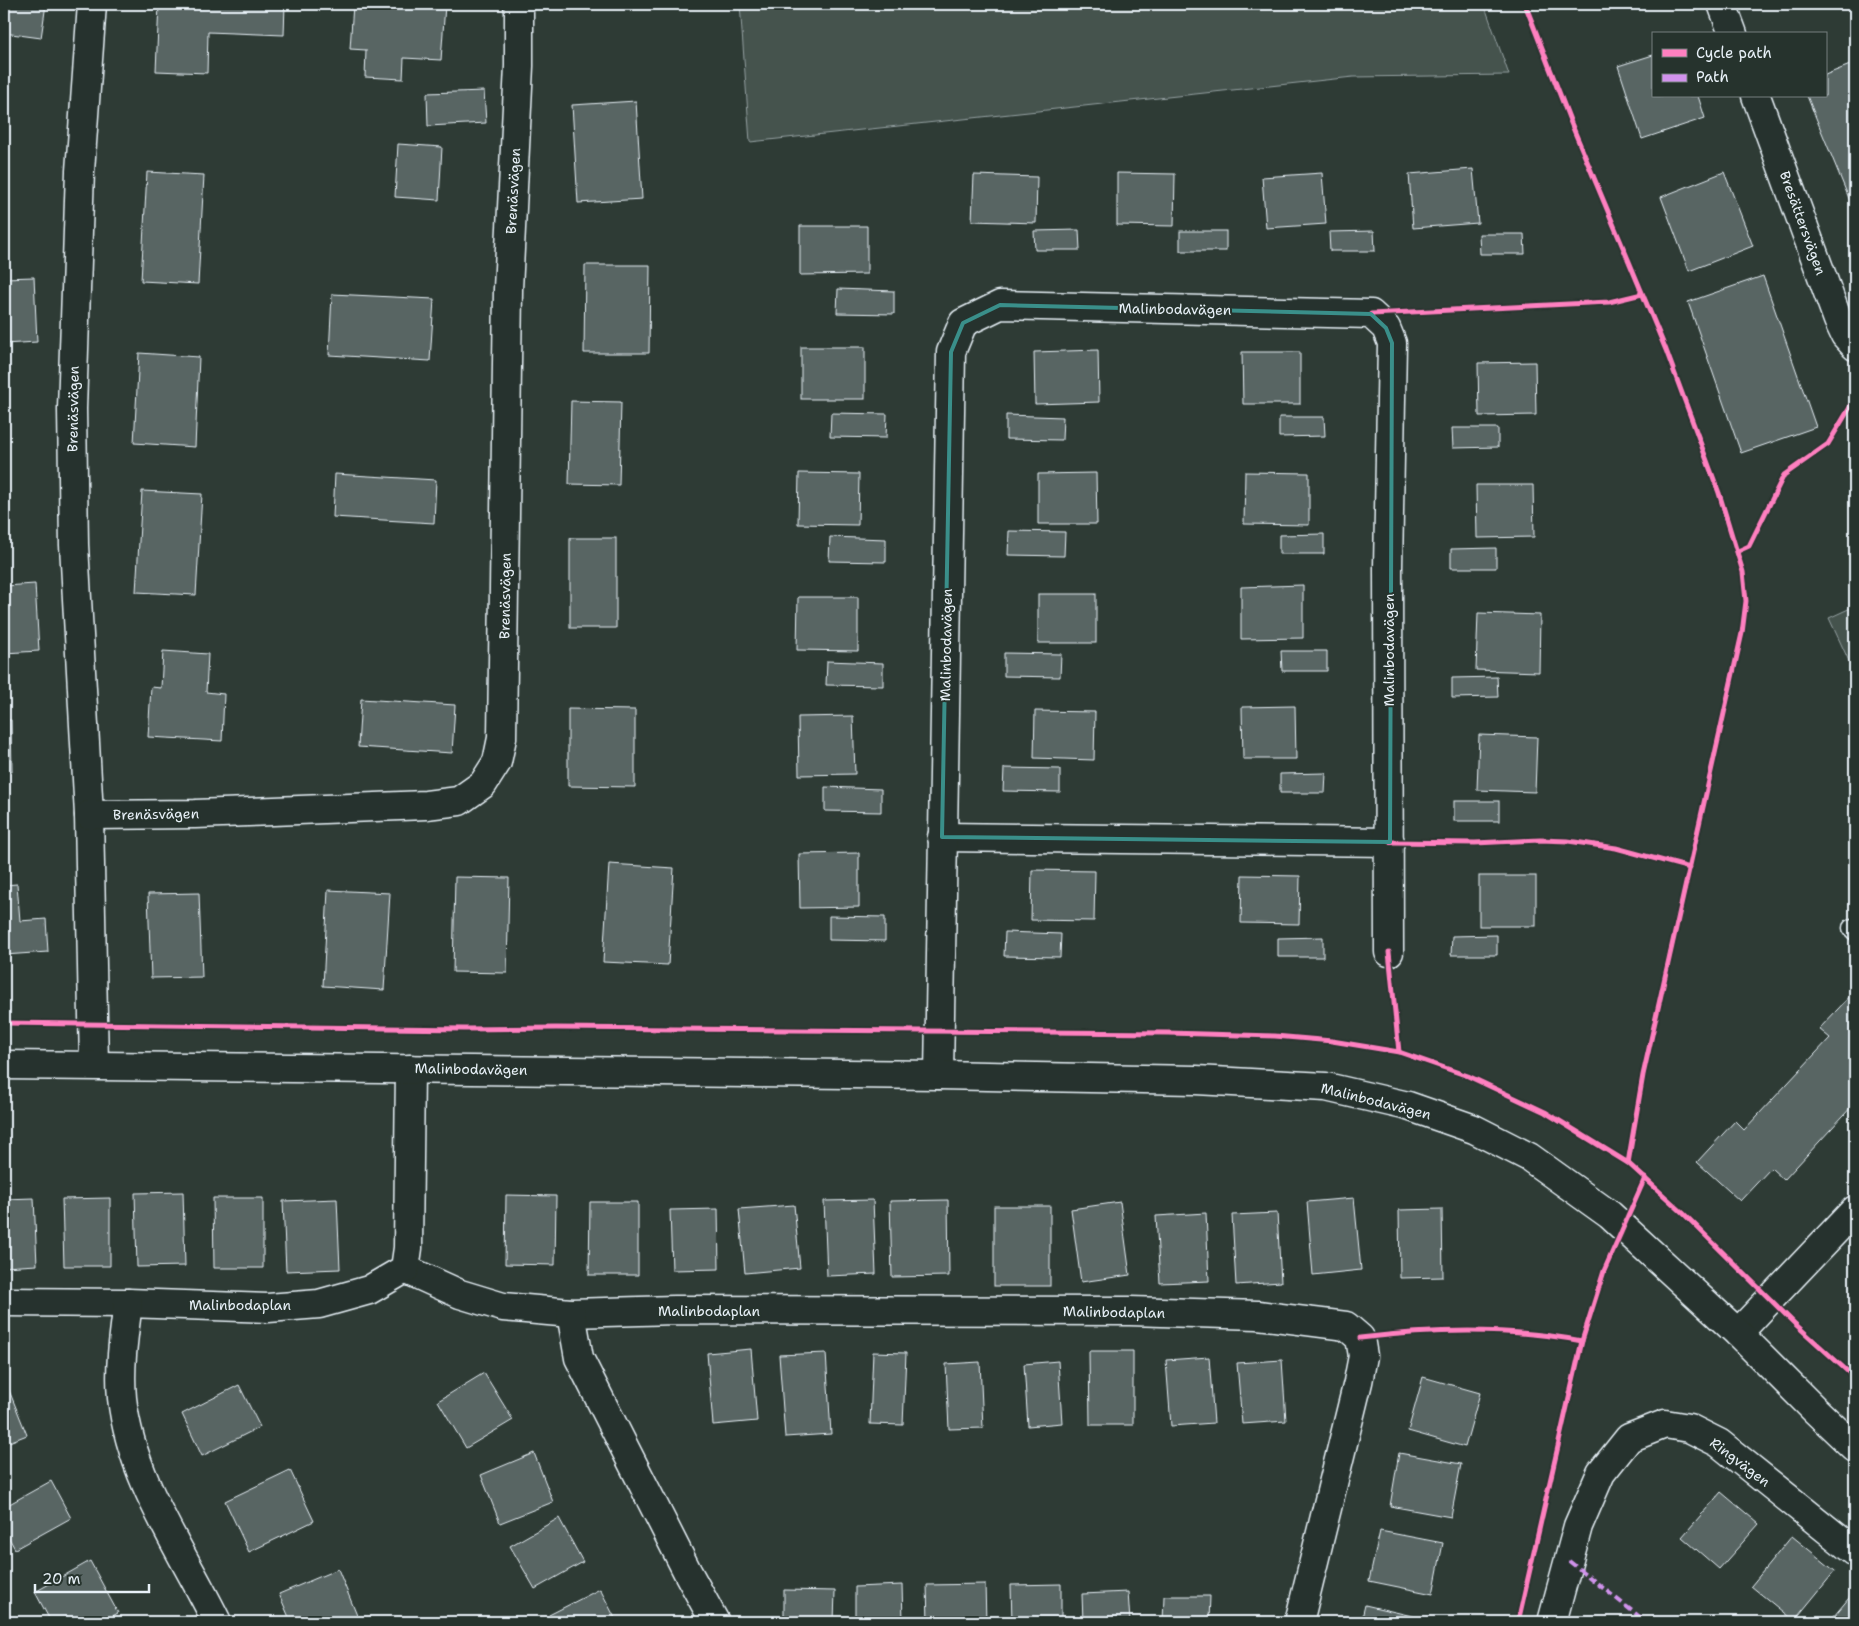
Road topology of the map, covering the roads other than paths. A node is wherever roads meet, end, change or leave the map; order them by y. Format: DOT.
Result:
graph roads {
  1 [pos="92,4"];
  2 [pos="518,4"];
  3 [pos="1722,4"];
  4 [pos="1732,32"];
  5 [pos="1757,98"];
  6 [pos="1855,346"];
  7 [pos="89,815"];
  8 [pos="942,837"];
  9 [pos="1390,842"];
  10 [pos="1389,952"];
  11 [pos="4,1065"];
  12 [pos="94,1065"];
  13 [pos="410,1069"];
  14 [pos="939,1075"];
  15 [pos="1855,1210"];
  16 [pos="405,1269"];
  17 [pos="4,1302"];
  18 [pos="128,1303"];
  19 [pos="571,1313"];
  20 [pos="1738,1333"];
  21 [pos="1855,1448"];
  22 [pos="1855,1552"];
  23 [pos="217,1622"];
  24 [pos="715,1622"];
  25 [pos="1299,1622"];
  26 [pos="1552,1622"];
  1 -- 7 [label="street, Brenäsvägen"];
  2 -- 7 [label="street, Brenäsvägen"];
  3 -- 4 [label="street"];
  5 -- 6 [label="street, Bresättersvägen"];
  7 -- 12 [label="street, Brenäsvägen"];
  8 -- 9 [label="street"];
  8 -- 9 [label="street, Malinbodavägen"];
  8 -- 14 [label="street, Malinbodavägen"];
  9 -- 10 [label="street, Malinbodavägen"];
  11 -- 12 [label="street, Malinbodavägen"];
  12 -- 13 [label="street, Malinbodavägen"];
  13 -- 14 [label="street, Malinbodavägen"];
  13 -- 16 [label="street"];
  14 -- 20 [label="street, Malinbodavägen"];
  15 -- 20 [label="street"];
  16 -- 18 [label="street, Malinbodaplan"];
  16 -- 19 [label="street, Malinbodaplan"];
  17 -- 18 [label="street, Malinbodaplan"];
  18 -- 23 [label="street"];
  19 -- 24 [label="street"];
  19 -- 25 [label="street, Malinbodaplan"];
  20 -- 21 [label="street"];
  22 -- 26 [label="street, Ringvägen"];
}
